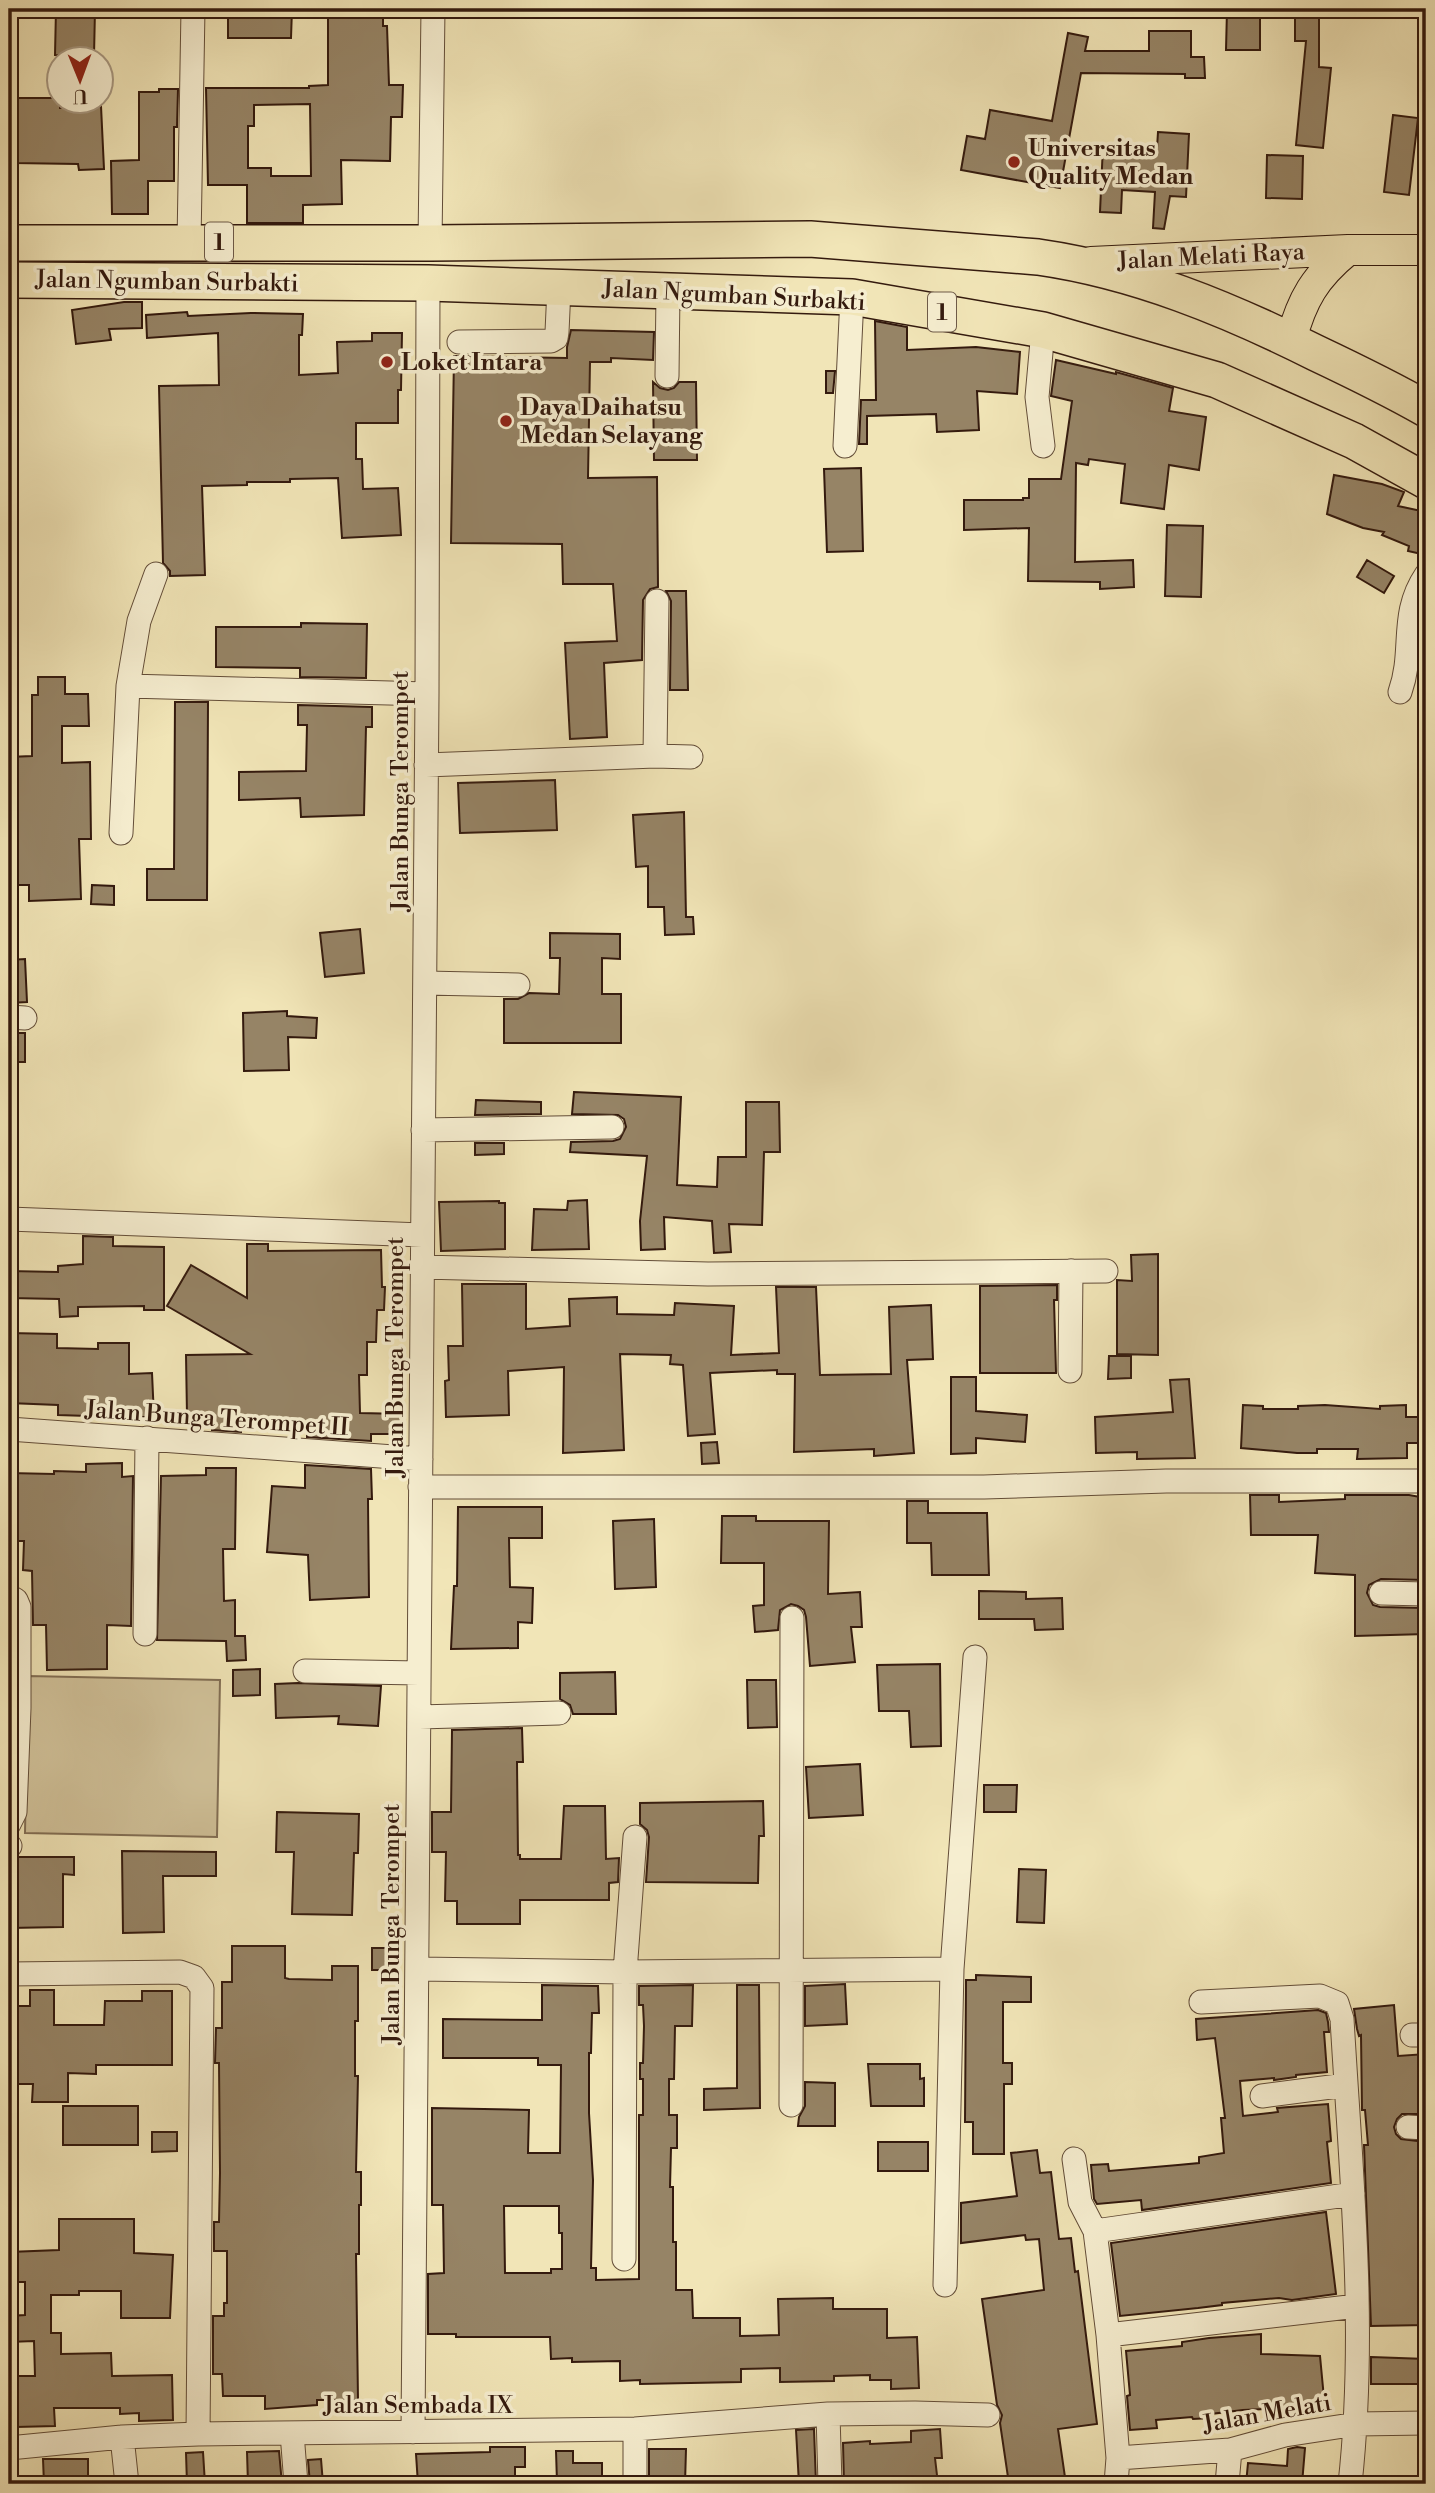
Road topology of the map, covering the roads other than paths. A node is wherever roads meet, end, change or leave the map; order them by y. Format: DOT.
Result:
graph roads {
  1 [pos="192,9"];
  2 [pos="433,9"];
  3 [pos="189,242"];
  4 [pos="9,243"];
  5 [pos="430,243"];
  6 [pos="1348,250"];
  7 [pos="1426,250"];
  8 [pos="1074,262"];
  9 [pos="9,280"];
  10 [pos="428,284"];
  11 [pos="559,288"];
  12 [pos="668,291"];
  13 [pos="852,297"];
  14 [pos="1043,330"];
  15 [pos="1291,340"];
  16 [pos="459,342"];
  17 [pos="667,376"];
  18 [pos="1426,410"];
  19 [pos="845,446"];
  20 [pos="1043,446"];
  21 [pos="1426,481"];
  22 [pos="156,574"];
  23 [pos="1426,575"];
  24 [pos="657,601"];
  25 [pos="128,686"];
  26 [pos="1400,692"];
  27 [pos="427,694"];
  28 [pos="655,756"];
  29 [pos="691,757"];
  30 [pos="426,765"];
  31 [pos="121,833"];
  32 [pos="425,983"];
  33 [pos="518,985"];
  34 [pos="612,1128"];
  35 [pos="423,1130"];
  36 [pos="9,1219"];
  37 [pos="422,1235"];
  38 [pos="422,1267"];
  39 [pos="1071,1271"];
  40 [pos="1106,1271"];
  41 [pos="1070,1371"];
  42 [pos="9,1429"];
  43 [pos="147,1438"];
  44 [pos="421,1459"];
  45 [pos="1426,1481"];
  46 [pos="420,1487"];
  47 [pos="1381,1593"];
  48 [pos="1426,1594"];
  49 [pos="9,1596"];
  50 [pos="792,1618"];
  51 [pos="145,1634"];
  52 [pos="975,1657"];
  53 [pos="305,1671"];
  54 [pos="419,1673"];
  55 [pos="14,1708"];
  56 [pos="559,1713"];
  57 [pos="419,1717"];
  58 [pos="9,1824"];
  59 [pos="635,1837"];
  60 [pos="417,1969"];
  61 [pos="952,1969"];
  62 [pos="790,1971"];
  63 [pos="625,1972"];
  64 [pos="9,1974"];
  65 [pos="1201,2002"];
  66 [pos="1346,2085"];
  67 [pos="1262,2096"];
  68 [pos="790,2105"];
  69 [pos="1074,2159"];
  70 [pos="1353,2194"];
  71 [pos="1095,2231"];
  72 [pos="624,2259"];
  73 [pos="945,2285"];
  74 [pos="1357,2306"];
  75 [pos="1108,2334"];
  76 [pos="828,2414"];
  77 [pos="988,2415"];
  78 [pos="1426,2423"];
  79 [pos="1357,2424"];
  80 [pos="635,2430"];
  81 [pos="413,2432"];
  82 [pos="292,2433"];
  83 [pos="198,2434"];
  84 [pos="122,2437"];
  85 [pos="9,2448"];
  86 [pos="1230,2450"];
  87 [pos="1118,2458"];
  88 [pos="127,2484"];
  89 [pos="296,2484"];
  90 [pos="635,2484"];
  91 [pos="830,2484"];
  92 [pos="1116,2484"];
  93 [pos="1227,2484"];
  94 [pos="1350,2484"];
  1 -- 3 [label="street"];
  2 -- 5 [label="street"];
  3 -- 4 [label="highway, Jalan Ngumban Surbakti / 1"];
  3 -- 5 [label="highway, Jalan Ngumban Surbakti / 1"];
  5 -- 8 [label="highway, Jalan Ngumban Surbakti / 1"];
  6 -- 7 [label="main road, Jalan Melati Raya"];
  6 -- 8 [label="main road, Jalan Melati Raya"];
  6 -- 15 [label="main road, Jalan Melati Raya"];
  8 -- 15 [label="highway, Jalan Ngumban Surbakti / 1"];
  9 -- 10 [label="highway, Jalan Ngumban Surbakti / 1"];
  10 -- 11 [label="highway, Jalan Ngumban Surbakti / 1"];
  10 -- 27 [label="street, Jalan Bunga Terompet"];
  11 -- 12 [label="highway, Jalan Ngumban Surbakti / 1"];
  11 -- 16 [label="street"];
  12 -- 13 [label="highway, Jalan Ngumban Surbakti / 1"];
  12 -- 17 [label="street"];
  13 -- 14 [label="highway, Jalan Ngumban Surbakti / 1"];
  13 -- 19 [label="street"];
  14 -- 20 [label="street"];
  14 -- 21 [label="highway, Jalan Ngumban Surbakti / 1"];
  15 -- 18 [label="highway, Jalan Ngumban Surbakti / 1"];
  22 -- 25 [label="street"];
  23 -- 26 [label="street"];
  24 -- 28 [label="street"];
  25 -- 27 [label="street"];
  25 -- 31 [label="street"];
  27 -- 30 [label="street, Jalan Bunga Terompet"];
  28 -- 29 [label="street"];
  28 -- 30 [label="street"];
  30 -- 32 [label="street, Jalan Bunga Terompet"];
  32 -- 33 [label="street"];
  32 -- 35 [label="street, Jalan Bunga Terompet"];
  34 -- 35 [label="street"];
  35 -- 37 [label="street, Jalan Bunga Terompet"];
  36 -- 37 [label="street"];
  37 -- 38 [label="street, Jalan Bunga Terompet"];
  38 -- 39 [label="street"];
  38 -- 44 [label="street, Jalan Bunga Terompet"];
  39 -- 40 [label="street"];
  39 -- 41 [label="street"];
  42 -- 43 [label="street, Jalan Bunga Terompet II"];
  43 -- 44 [label="street, Jalan Bunga Terompet II"];
  43 -- 51 [label="street"];
  44 -- 46 [label="street, Jalan Bunga Terompet"];
  45 -- 46 [label="street"];
  46 -- 54 [label="street, Jalan Bunga Terompet"];
  47 -- 48 [label="street"];
  49 -- 55 [label="street"];
  50 -- 62 [label="street"];
  52 -- 61 [label="street"];
  53 -- 54 [label="street"];
  54 -- 57 [label="street, Jalan Bunga Terompet"];
  55 -- 58 [label="street"];
  56 -- 57 [label="street"];
  57 -- 60 [label="street, Jalan Bunga Terompet"];
  59 -- 63 [label="street"];
  60 -- 63 [label="street"];
  60 -- 81 [label="street, Jalan Bunga Terompet"];
  61 -- 62 [label="street"];
  61 -- 73 [label="street"];
  62 -- 63 [label="street"];
  62 -- 68 [label="street"];
  63 -- 72 [label="street"];
  64 -- 83 [label="street"];
  65 -- 66 [label="street"];
  66 -- 67 [label="street"];
  66 -- 70 [label="street"];
  69 -- 71 [label="street"];
  70 -- 71 [label="street"];
  70 -- 74 [label="street"];
  71 -- 75 [label="street"];
  74 -- 75 [label="street"];
  74 -- 79 [label="street"];
  75 -- 87 [label="street"];
  76 -- 77 [label="street, Jalan Sembada IX"];
  76 -- 80 [label="street, Jalan Sembada IX"];
  76 -- 91 [label="street"];
  78 -- 79 [label="street, Jalan Melati"];
  79 -- 86 [label="street, Jalan Melati"];
  79 -- 94 [label="street"];
  80 -- 81 [label="street, Jalan Sembada IX"];
  80 -- 90 [label="street"];
  81 -- 82 [label="street, Jalan Sembada IX"];
  82 -- 83 [label="street, Jalan Sembada IX"];
  82 -- 89 [label="street"];
  83 -- 84 [label="street, Jalan Sembada IX"];
  84 -- 85 [label="street, Jalan Sembada IX"];
  84 -- 88 [label="street"];
  86 -- 87 [label="street, Jalan Melati"];
  86 -- 93 [label="street"];
  87 -- 92 [label="street"];
}
